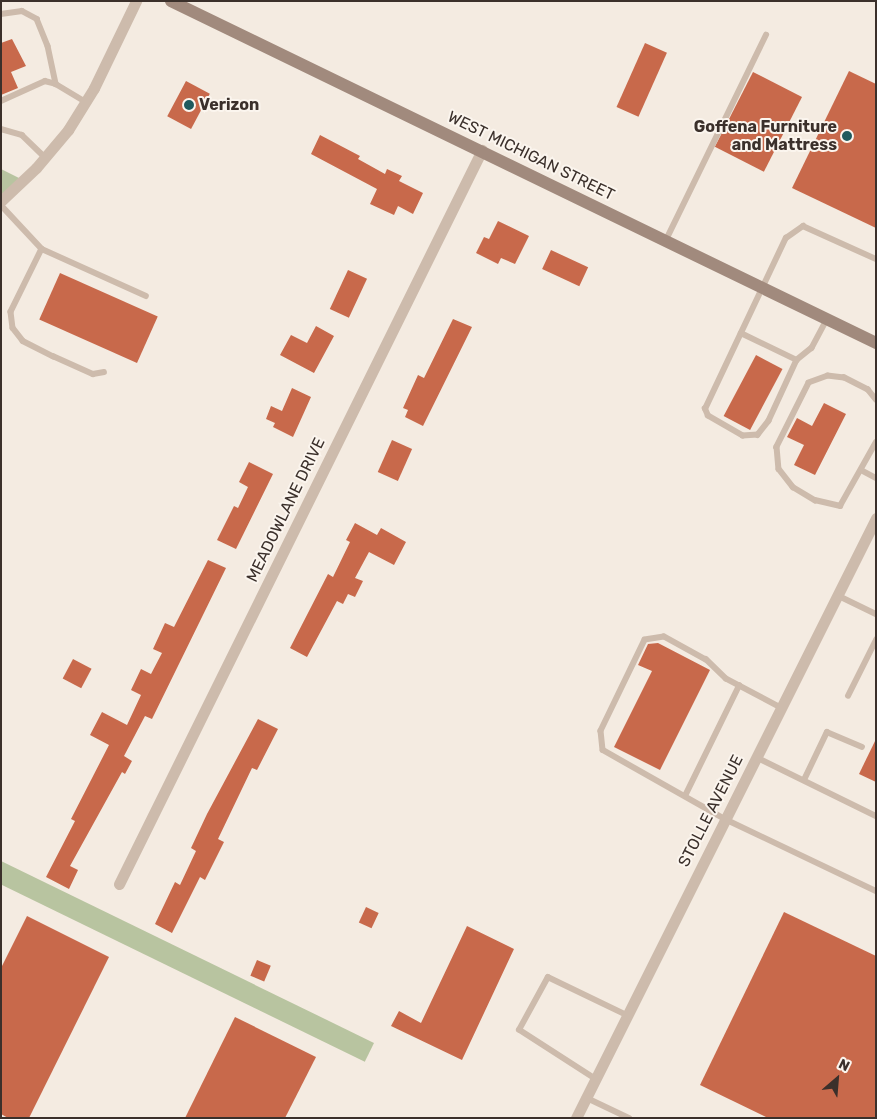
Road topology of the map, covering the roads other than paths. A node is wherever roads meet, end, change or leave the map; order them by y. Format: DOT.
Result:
graph roads {
  1 [pos="136,1"];
  2 [pos="171,1"];
  3 [pos="1,14"];
  4 [pos="766,35"];
  5 [pos="56,84"];
  6 [pos="1,101"];
  7 [pos="86,102"];
  8 [pos="1,129"];
  9 [pos="482,150"];
  10 [pos="45,157"];
  11 [pos="1,201"];
  12 [pos="1,205"];
  13 [pos="666,240"];
  14 [pos="42,249"];
  15 [pos="876,259"];
  16 [pos="762,288"];
  17 [pos="146,296"];
  18 [pos="827,319"];
  19 [pos="741,333"];
  20 [pos="876,343"];
  21 [pos="796,360"];
  22 [pos="104,372"];
  23 [pos="876,400"];
  24 [pos="876,442"];
  25 [pos="861,470"];
  26 [pos="876,478"];
  27 [pos="876,518"];
  28 [pos="837,595"];
  29 [pos="876,614"];
  30 [pos="876,640"];
  31 [pos="739,686"];
  32 [pos="848,696"];
  33 [pos="781,708"];
  34 [pos="862,747"];
  35 [pos="756,757"];
  36 [pos="804,780"];
  37 [pos="685,796"];
  38 [pos="876,816"];
  39 [pos="725,818"];
  40 [pos="119,884"];
  41 [pos="876,891"];
  42 [pos="627,1015"];
  43 [pos="595,1079"];
  44 [pos="585,1097"];
  45 [pos="576,1118"];
  46 [pos="629,1118"];
  1 -- 7 [label="street"];
  2 -- 9 [label="main road, WEST MICHIGAN STREET"];
  3 -- 5 [label="lane"];
  4 -- 13 [label="lane"];
  5 -- 6 [label="lane"];
  5 -- 7 [label="lane"];
  7 -- 10 [label="street"];
  8 -- 10 [label="lane"];
  9 -- 13 [label="main road, WEST MICHIGAN STREET"];
  9 -- 40 [label="street, MEADOWLANE DRIVE"];
  10 -- 11 [label="street"];
  12 -- 14 [label="lane"];
  13 -- 16 [label="main road, WEST MICHIGAN STREET"];
  14 -- 17 [label="lane"];
  14 -- 22 [label="lane"];
  15 -- 16 [label="lane"];
  16 -- 18 [label="main road, WEST MICHIGAN STREET"];
  16 -- 19 [label="lane"];
  18 -- 20 [label="main road, WEST MICHIGAN STREET"];
  18 -- 21 [label="lane"];
  19 -- 21 [label="lane"];
  19 -- 21 [label="lane"];
  23 -- 25 [label="lane"];
  24 -- 25 [label="lane"];
  25 -- 26 [label="lane"];
  27 -- 28 [label="street, STOLLE AVENUE"];
  28 -- 29 [label="lane"];
  28 -- 33 [label="street, STOLLE AVENUE"];
  30 -- 32 [label="lane"];
  31 -- 33 [label="lane"];
  31 -- 37 [label="lane"];
  31 -- 37 [label="lane"];
  33 -- 35 [label="street, STOLLE AVENUE"];
  34 -- 36 [label="lane"];
  35 -- 36 [label="lane"];
  35 -- 39 [label="street, STOLLE AVENUE"];
  36 -- 38 [label="lane"];
  37 -- 39 [label="lane"];
  39 -- 41 [label="lane"];
  39 -- 42 [label="street, STOLLE AVENUE"];
  42 -- 43 [label="street, STOLLE AVENUE"];
  42 -- 43 [label="lane"];
  43 -- 44 [label="street, STOLLE AVENUE"];
  44 -- 45 [label="street, STOLLE AVENUE"];
  44 -- 46 [label="lane"];
}
